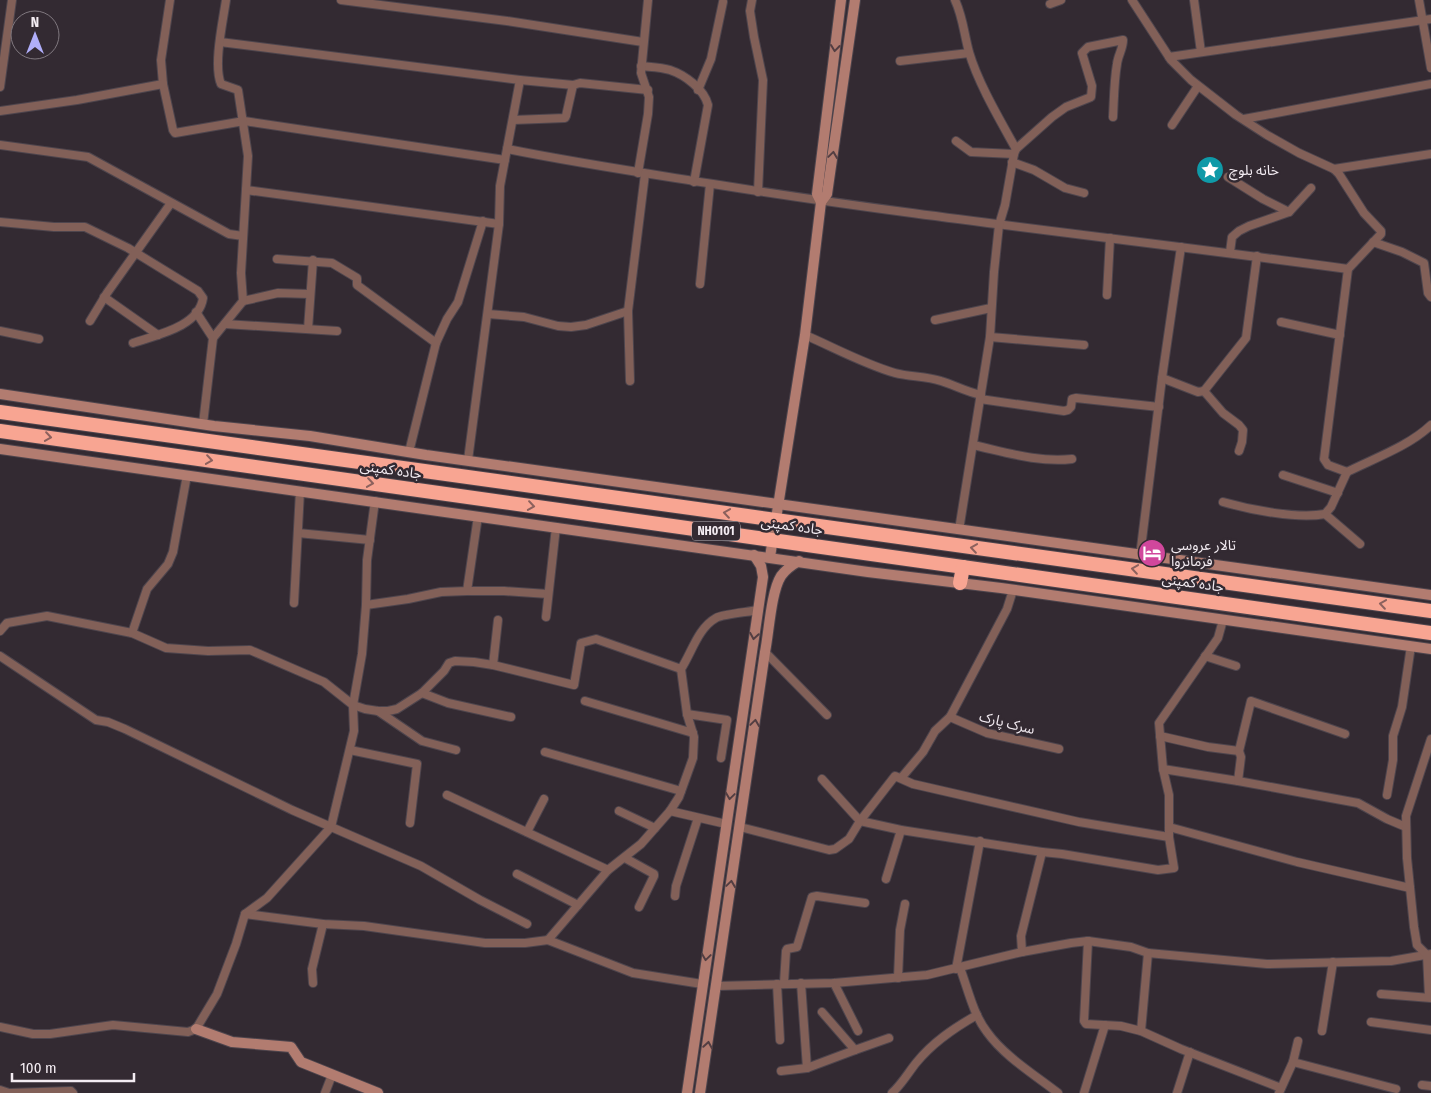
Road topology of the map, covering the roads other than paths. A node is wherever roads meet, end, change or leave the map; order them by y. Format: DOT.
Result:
graph roads {
  1 [pos="12,0"];
  2 [pos="170,0"];
  3 [pos="226,0"];
  4 [pos="341,0"];
  5 [pos="648,0"];
  6 [pos="752,0"];
  7 [pos="841,0"];
  8 [pos="855,0"];
  9 [pos="955,0"];
  10 [pos="1060,0"];
  11 [pos="1132,0"];
  12 [pos="1194,0"];
  13 [pos="1419,0"];
  14 [pos="724,2"];
  15 [pos="1050,4"];
  16 [pos="1431,19"];
  17 [pos="1422,20"];
  18 [pos="220,42"];
  19 [pos="643,42"];
  20 [pos="1201,52"];
  21 [pos="969,53"];
  22 [pos="1169,57"];
  23 [pos="900,61"];
  24 [pos="641,66"];
  25 [pos="1431,68"];
  26 [pos="520,80"];
  27 [pos="0,82"];
  28 [pos="163,84"];
  29 [pos="1431,84"];
  30 [pos="573,85"];
  31 [pos="1198,86"];
  32 [pos="0,87"];
  33 [pos="648,90"];
  34 [pos="698,90"];
  35 [pos="0,111"];
  36 [pos="1113,117"];
  37 [pos="1244,119"];
  38 [pos="513,120"];
  39 [pos="244,121"];
  40 [pos="1172,125"];
  41 [pos="956,141"];
  42 [pos="0,145"];
  43 [pos="507,149"];
  44 [pos="1431,154"];
  45 [pos="1014,155"];
  46 [pos="505,160"];
  47 [pos="1334,169"];
  48 [pos="641,173"];
  49 [pos="1228,177"];
  50 [pos="694,182"];
  51 [pos="710,184"];
  52 [pos="1311,188"];
  53 [pos="246,190"];
  54 [pos="758,192"];
  55 [pos="1084,193"];
  56 [pos="822,202"];
  57 [pos="171,203"];
  58 [pos="1289,212"];
  59 [pos="483,221"];
  60 [pos="0,222"];
  61 [pos="500,224"];
  62 [pos="998,224"];
  63 [pos="243,236"];
  64 [pos="1110,238"];
  65 [pos="1373,242"];
  66 [pos="1181,246"];
  67 [pos="1230,252"];
  68 [pos="136,253"];
  69 [pos="1257,256"];
  70 [pos="277,259"];
  71 [pos="314,260"];
  72 [pos="1348,269"];
  73 [pos="1429,272"];
  74 [pos="700,284"];
  75 [pos="310,294"];
  76 [pos="1107,296"];
  77 [pos="104,297"];
  78 [pos="1431,297"];
  79 [pos="243,301"];
  80 [pos="991,308"];
  81 [pos="628,311"];
  82 [pos="196,312"];
  83 [pos="488,314"];
  84 [pos="935,320"];
  85 [pos="90,321"];
  86 [pos="1281,322"];
  87 [pos="224,324"];
  88 [pos="308,329"];
  89 [pos="0,331"];
  90 [pos="337,331"];
  91 [pos="158,335"];
  92 [pos="1340,335"];
  93 [pos="805,336"];
  94 [pos="990,337"];
  95 [pos="213,338"];
  96 [pos="39,339"];
  97 [pos="133,343"];
  98 [pos="436,343"];
  99 [pos="1084,345"];
  100 [pos="1162,378"];
  101 [pos="630,381"];
  102 [pos="1204,391"];
  103 [pos="0,394"];
  104 [pos="981,397"];
  105 [pos="1159,407"];
  106 [pos="0,412"];
  107 [pos="202,424"];
  108 [pos="1431,425"];
  109 [pos="0,431"];
  110 [pos="973,445"];
  111 [pos="0,449"];
  112 [pos="1239,451"];
  113 [pos="409,452"];
  114 [pos="1072,459"];
  115 [pos="468,460"];
  116 [pos="1347,472"];
  117 [pos="1283,475"];
  118 [pos="187,476"];
  119 [pos="300,491"];
  120 [pos="1338,493"];
  121 [pos="375,501"];
  122 [pos="1223,502"];
  123 [pos="779,504"];
  124 [pos="1326,514"];
  125 [pos="478,516"];
  126 [pos="776,519"];
  127 [pos="556,527"];
  128 [pos="959,530"];
  129 [pos="298,533"];
  130 [pos="772,539"];
  131 [pos="370,540"];
  132 [pos="1360,544"];
  133 [pos="754,555"];
  134 [pos="1140,556"];
  135 [pos="770,557"];
  136 [pos="799,561"];
  137 [pos="963,567"];
  138 [pos="960,583"];
  139 [pos="1013,590"];
  140 [pos="467,592"];
  141 [pos="548,594"];
  142 [pos="1431,595"];
  143 [pos="294,603"];
  144 [pos="366,605"];
  145 [pos="758,610"];
  146 [pos="1431,610"];
  147 [pos="546,617"];
  148 [pos="498,620"];
  149 [pos="1223,620"];
  150 [pos="0,631"];
  151 [pos="132,633"];
  152 [pos="1431,633"];
  153 [pos="1411,646"];
  154 [pos="1431,649"];
  155 [pos="765,652"];
  156 [pos="0,656"];
  157 [pos="1205,656"];
  158 [pos="493,665"];
  159 [pos="1236,666"];
  160 [pos="681,668"];
  161 [pos="422,692"];
  162 [pos="585,701"];
  163 [pos="353,705"];
  164 [pos="378,711"];
  165 [pos="687,714"];
  166 [pos="827,715"];
  167 [pos="511,717"];
  168 [pos="950,718"];
  169 [pos="693,733"];
  170 [pos="1345,734"];
  171 [pos="1160,736"];
  172 [pos="1431,739"];
  173 [pos="1059,748"];
  174 [pos="350,750"];
  175 [pos="456,750"];
  176 [pos="1239,751"];
  177 [pos="545,752"];
  178 [pos="721,758"];
  179 [pos="1163,769"];
  180 [pos="902,777"];
  181 [pos="822,779"];
  182 [pos="1238,781"];
  183 [pos="681,791"];
  184 [pos="447,795"];
  185 [pos="1387,795"];
  186 [pos="544,799"];
  187 [pos="619,810"];
  188 [pos="670,810"];
  189 [pos="698,818"];
  190 [pos="860,821"];
  191 [pos="410,823"];
  192 [pos="726,824"];
  193 [pos="331,827"];
  194 [pos="740,827"];
  195 [pos="1169,827"];
  196 [pos="1406,827"];
  197 [pos="655,828"];
  198 [pos="901,830"];
  199 [pos="527,832"];
  200 [pos="1169,837"];
  201 [pos="980,841"];
  202 [pos="1042,852"];
  203 [pos="626,858"];
  204 [pos="608,870"];
  205 [pos="517,874"];
  206 [pos="886,879"];
  207 [pos="1410,888"];
  208 [pos="675,896"];
  209 [pos="865,903"];
  210 [pos="905,904"];
  211 [pos="578,905"];
  212 [pos="640,907"];
  213 [pos="245,914"];
  214 [pos="323,924"];
  215 [pos="527,924"];
  216 [pos="548,940"];
  217 [pos="1088,941"];
  218 [pos="1022,952"];
  219 [pos="1148,953"];
  220 [pos="1429,955"];
  221 [pos="1333,962"];
  222 [pos="958,968"];
  223 [pos="898,978"];
  224 [pos="313,983"];
  225 [pos="801,983"];
  226 [pos="834,983"];
  227 [pos="702,984"];
  228 [pos="781,984"];
  229 [pos="717,986"];
  230 [pos="1381,994"];
  231 [pos="1430,998"];
  232 [pos="822,1012"];
  233 [pos="977,1015"];
  234 [pos="1371,1022"];
  235 [pos="1105,1025"];
  236 [pos="697,1026"];
  237 [pos="0,1027"];
  238 [pos="711,1028"];
  239 [pos="196,1029"];
  240 [pos="1431,1030"];
  241 [pos="858,1031"];
  242 [pos="1322,1031"];
  243 [pos="1142,1032"];
  244 [pos="889,1038"];
  245 [pos="780,1040"];
  246 [pos="1298,1041"];
  247 [pos="855,1050"];
  248 [pos="1190,1052"];
  249 [pos="1293,1062"];
  250 [pos="807,1068"];
  251 [pos="781,1071"];
  252 [pos="332,1075"];
  253 [pos="1422,1084"];
  254 [pos="1431,1086"];
  255 [pos="1396,1089"];
  256 [pos="0,1090"];
  257 [pos="1280,1090"];
  258 [pos="73,1093"];
  259 [pos="325,1093"];
  260 [pos="378,1093"];
  261 [pos="686,1093"];
  262 [pos="700,1093"];
  263 [pos="892,1093"];
  264 [pos="1058,1093"];
  265 [pos="1084,1093"];
  266 [pos="1177,1093"];
  1 -- 27 [label="street"];
  2 -- 28 [label="street"];
  3 -- 18 [label="street"];
  4 -- 19 [label="street"];
  5 -- 19 [label="street"];
  6 -- 54 [label="street"];
  7 -- 56 [label="street, one-way"];
  56 -- 8 [label="street, one-way"];
  9 -- 21 [label="street"];
  10 -- 15 [label="street"];
  11 -- 22 [label="street"];
  12 -- 20 [label="street"];
  13 -- 17 [label="street"];
  14 -- 34 [label="street"];
  16 -- 17 [label="street"];
  17 -- 20 [label="street"];
  17 -- 25 [label="street"];
  18 -- 26 [label="street"];
  18 -- 39 [label="street"];
  19 -- 24 [label="street"];
  20 -- 22 [label="street"];
  21 -- 23 [label="street"];
  21 -- 45 [label="street"];
  22 -- 31 [label="street"];
  24 -- 33 [label="street"];
  24 -- 34 [label="street"];
  26 -- 30 [label="street"];
  26 -- 38 [label="street"];
  27 -- 32 [label="street"];
  28 -- 35 [label="street"];
  28 -- 39 [label="street"];
  29 -- 37 [label="street"];
  30 -- 33 [label="street"];
  30 -- 38 [label="street"];
  31 -- 37 [label="street"];
  31 -- 40 [label="street"];
  33 -- 48 [label="street"];
  34 -- 50 [label="street"];
  36 -- 45 [label="street"];
  37 -- 47 [label="street"];
  38 -- 43 [label="street"];
  39 -- 46 [label="street"];
  39 -- 53 [label="street"];
  41 -- 45 [label="street"];
  42 -- 57 [label="street"];
  43 -- 46 [label="street"];
  43 -- 48 [label="street"];
  44 -- 47 [label="street"];
  45 -- 55 [label="street"];
  45 -- 62 [label="street"];
  46 -- 61 [label="street"];
  47 -- 65 [label="street"];
  48 -- 50 [label="street"];
  48 -- 81 [label="street"];
  49 -- 58 [label="street"];
  50 -- 51 [label="street"];
  51 -- 54 [label="street"];
  51 -- 74 [label="street"];
  52 -- 58 [label="street"];
  53 -- 59 [label="street"];
  53 -- 63 [label="street"];
  54 -- 56 [label="street"];
  56 -- 62 [label="street"];
  56 -- 93 [label="street"];
  57 -- 63 [label="street"];
  57 -- 68 [label="street"];
  58 -- 67 [label="street"];
  59 -- 61 [label="street"];
  59 -- 98 [label="street"];
  60 -- 68 [label="street"];
  61 -- 83 [label="street"];
  62 -- 64 [label="street"];
  62 -- 80 [label="street"];
  63 -- 79 [label="street"];
  64 -- 66 [label="street"];
  64 -- 76 [label="street"];
  65 -- 72 [label="street"];
  65 -- 73 [label="street"];
  66 -- 67 [label="street"];
  66 -- 100 [label="street"];
  67 -- 69 [label="street"];
  68 -- 77 [label="street"];
  68 -- 82 [label="street"];
  69 -- 72 [label="street"];
  69 -- 102 [label="street"];
  70 -- 71 [label="street"];
  71 -- 75 [label="street"];
  71 -- 98 [label="street"];
  72 -- 92 [label="street"];
  73 -- 78 [label="street"];
  75 -- 79 [label="street"];
  75 -- 88 [label="street"];
  77 -- 85 [label="street"];
  77 -- 91 [label="street"];
  79 -- 87 [label="street"];
  80 -- 84 [label="street"];
  80 -- 94 [label="street"];
  81 -- 83 [label="street"];
  81 -- 101 [label="street"];
  82 -- 91 [label="street"];
  82 -- 95 [label="street"];
  83 -- 115 [label="street"];
  86 -- 92 [label="street"];
  87 -- 88 [label="street"];
  87 -- 95 [label="street"];
  88 -- 90 [label="street"];
  89 -- 96 [label="street"];
  91 -- 97 [label="street"];
  92 -- 116 [label="street"];
  93 -- 104 [label="street"];
  93 -- 123 [label="street"];
  94 -- 99 [label="street"];
  94 -- 104 [label="street"];
  95 -- 107 [label="street"];
  98 -- 113 [label="street"];
  100 -- 102 [label="street"];
  100 -- 105 [label="street"];
  102 -- 112 [label="street"];
  103 -- 107 [label="street"];
  104 -- 105 [label="street"];
  104 -- 110 [label="street"];
  105 -- 134 [label="street"];
  126 -- 106 [label="highway, جاده کمپنی / NH0101, one-way"];
  107 -- 113 [label="street"];
  108 -- 116 [label="street"];
  109 -- 130 [label="highway, جاده کمپنی / NH0101, one-way"];
  110 -- 114 [label="street"];
  110 -- 128 [label="street"];
  111 -- 118 [label="street"];
  113 -- 115 [label="street"];
  115 -- 123 [label="street"];
  116 -- 120 [label="street"];
  117 -- 120 [label="street"];
  118 -- 119 [label="street"];
  118 -- 151 [label="street"];
  119 -- 121 [label="street"];
  119 -- 129 [label="street"];
  120 -- 124 [label="street"];
  121 -- 125 [label="street"];
  121 -- 131 [label="street"];
  122 -- 124 [label="street"];
  123 -- 126 [label="street"];
  123 -- 128 [label="street"];
  124 -- 132 [label="street"];
  125 -- 127 [label="street"];
  125 -- 140 [label="street"];
  126 -- 130 [label="street"];
  146 -- 126 [label="highway, جاده کمپنی / NH0101, one-way"];
  127 -- 133 [label="street"];
  127 -- 141 [label="street"];
  128 -- 134 [label="street"];
  129 -- 131 [label="street"];
  129 -- 143 [label="street"];
  130 -- 135 [label="street"];
  130 -- 137 [label="highway, جاده کمپنی / NH0101"];
  131 -- 144 [label="street"];
  133 -- 135 [label="street"];
  133 -- 145 [label="street"];
  134 -- 142 [label="street"];
  135 -- 136 [label="street"];
  136 -- 138 [label="street"];
  136 -- 155 [label="street"];
  137 -- 138 [label="highway"];
  137 -- 152 [label="highway, جاده کمپنی / NH0101"];
  138 -- 139 [label="street"];
  139 -- 149 [label="street"];
  139 -- 168 [label="street"];
  140 -- 141 [label="street"];
  140 -- 144 [label="street"];
  141 -- 147 [label="street"];
  144 -- 163 [label="street"];
  145 -- 160 [label="street"];
  145 -- 192 [label="street, one-way"];
  148 -- 158 [label="street"];
  149 -- 153 [label="street"];
  149 -- 157 [label="street"];
  150 -- 151 [label="street"];
  151 -- 163 [label="street"];
  153 -- 154 [label="street"];
  153 -- 185 [label="street"];
  155 -- 166 [label="street"];
  194 -- 155 [label="street, one-way"];
  156 -- 193 [label="street"];
  157 -- 159 [label="street"];
  157 -- 171 [label="street"];
  158 -- 160 [label="street"];
  158 -- 161 [label="street"];
  160 -- 165 [label="street"];
  161 -- 164 [label="street"];
  161 -- 167 [label="street"];
  162 -- 169 [label="street"];
  163 -- 164 [label="street"];
  163 -- 174 [label="street"];
  164 -- 175 [label="street"];
  165 -- 169 [label="street"];
  165 -- 178 [label="street"];
  168 -- 173 [label="street, سرک پارک"];
  168 -- 180 [label="street"];
  169 -- 183 [label="street"];
  170 -- 176 [label="street"];
  171 -- 176 [label="street"];
  171 -- 179 [label="street"];
  172 -- 196 [label="street"];
  174 -- 191 [label="street"];
  174 -- 193 [label="street"];
  176 -- 182 [label="street"];
  177 -- 183 [label="street"];
  179 -- 182 [label="street"];
  179 -- 195 [label="street"];
  180 -- 190 [label="street"];
  180 -- 200 [label="street"];
  181 -- 190 [label="street"];
  182 -- 196 [label="street"];
  183 -- 188 [label="street"];
  184 -- 199 [label="street"];
  186 -- 199 [label="street"];
  187 -- 197 [label="street"];
  188 -- 189 [label="street"];
  188 -- 197 [label="street"];
  189 -- 192 [label="street"];
  189 -- 208 [label="street"];
  190 -- 194 [label="street"];
  190 -- 198 [label="street"];
  192 -- 227 [label="street, one-way"];
  193 -- 213 [label="street"];
  193 -- 215 [label="street"];
  229 -- 194 [label="street, one-way"];
  195 -- 200 [label="street"];
  195 -- 207 [label="street"];
  196 -- 207 [label="street"];
  197 -- 203 [label="street"];
  198 -- 201 [label="street"];
  198 -- 206 [label="street"];
  199 -- 204 [label="street"];
  200 -- 202 [label="street"];
  201 -- 202 [label="street"];
  201 -- 222 [label="street"];
  202 -- 218 [label="street"];
  203 -- 204 [label="street"];
  203 -- 212 [label="street"];
  204 -- 211 [label="street"];
  205 -- 211 [label="street"];
  207 -- 220 [label="street"];
  209 -- 228 [label="street"];
  210 -- 223 [label="street"];
  211 -- 216 [label="street"];
  213 -- 214 [label="street"];
  213 -- 239 [label="street"];
  214 -- 216 [label="street"];
  214 -- 224 [label="street"];
  216 -- 227 [label="street"];
  217 -- 218 [label="street"];
  217 -- 219 [label="street"];
  217 -- 235 [label="street"];
  218 -- 222 [label="street"];
  219 -- 221 [label="street"];
  219 -- 243 [label="street"];
  220 -- 221 [label="street"];
  220 -- 231 [label="street"];
  221 -- 242 [label="street"];
  222 -- 223 [label="street"];
  222 -- 233 [label="street"];
  223 -- 226 [label="street"];
  225 -- 226 [label="street"];
  225 -- 228 [label="street"];
  225 -- 250 [label="street"];
  226 -- 241 [label="street"];
  227 -- 236 [label="street"];
  228 -- 229 [label="street"];
  228 -- 245 [label="street"];
  229 -- 238 [label="street"];
  230 -- 231 [label="street"];
  232 -- 247 [label="street"];
  233 -- 263 [label="street"];
  233 -- 264 [label="street"];
  234 -- 240 [label="street"];
  235 -- 243 [label="street"];
  235 -- 265 [label="street"];
  236 -- 238 [label="street"];
  236 -- 261 [label="street"];
  237 -- 239 [label="street"];
  262 -- 238 [label="street, one-way"];
  239 -- 252 [label="street"];
  243 -- 248 [label="street"];
  244 -- 247 [label="street"];
  246 -- 249 [label="street"];
  247 -- 250 [label="street"];
  248 -- 257 [label="street"];
  248 -- 266 [label="street"];
  249 -- 255 [label="street"];
  249 -- 257 [label="street"];
  250 -- 251 [label="street"];
  252 -- 259 [label="street"];
  252 -- 260 [label="street"];
  253 -- 254 [label="street"];
  256 -- 258 [label="street"];
}
